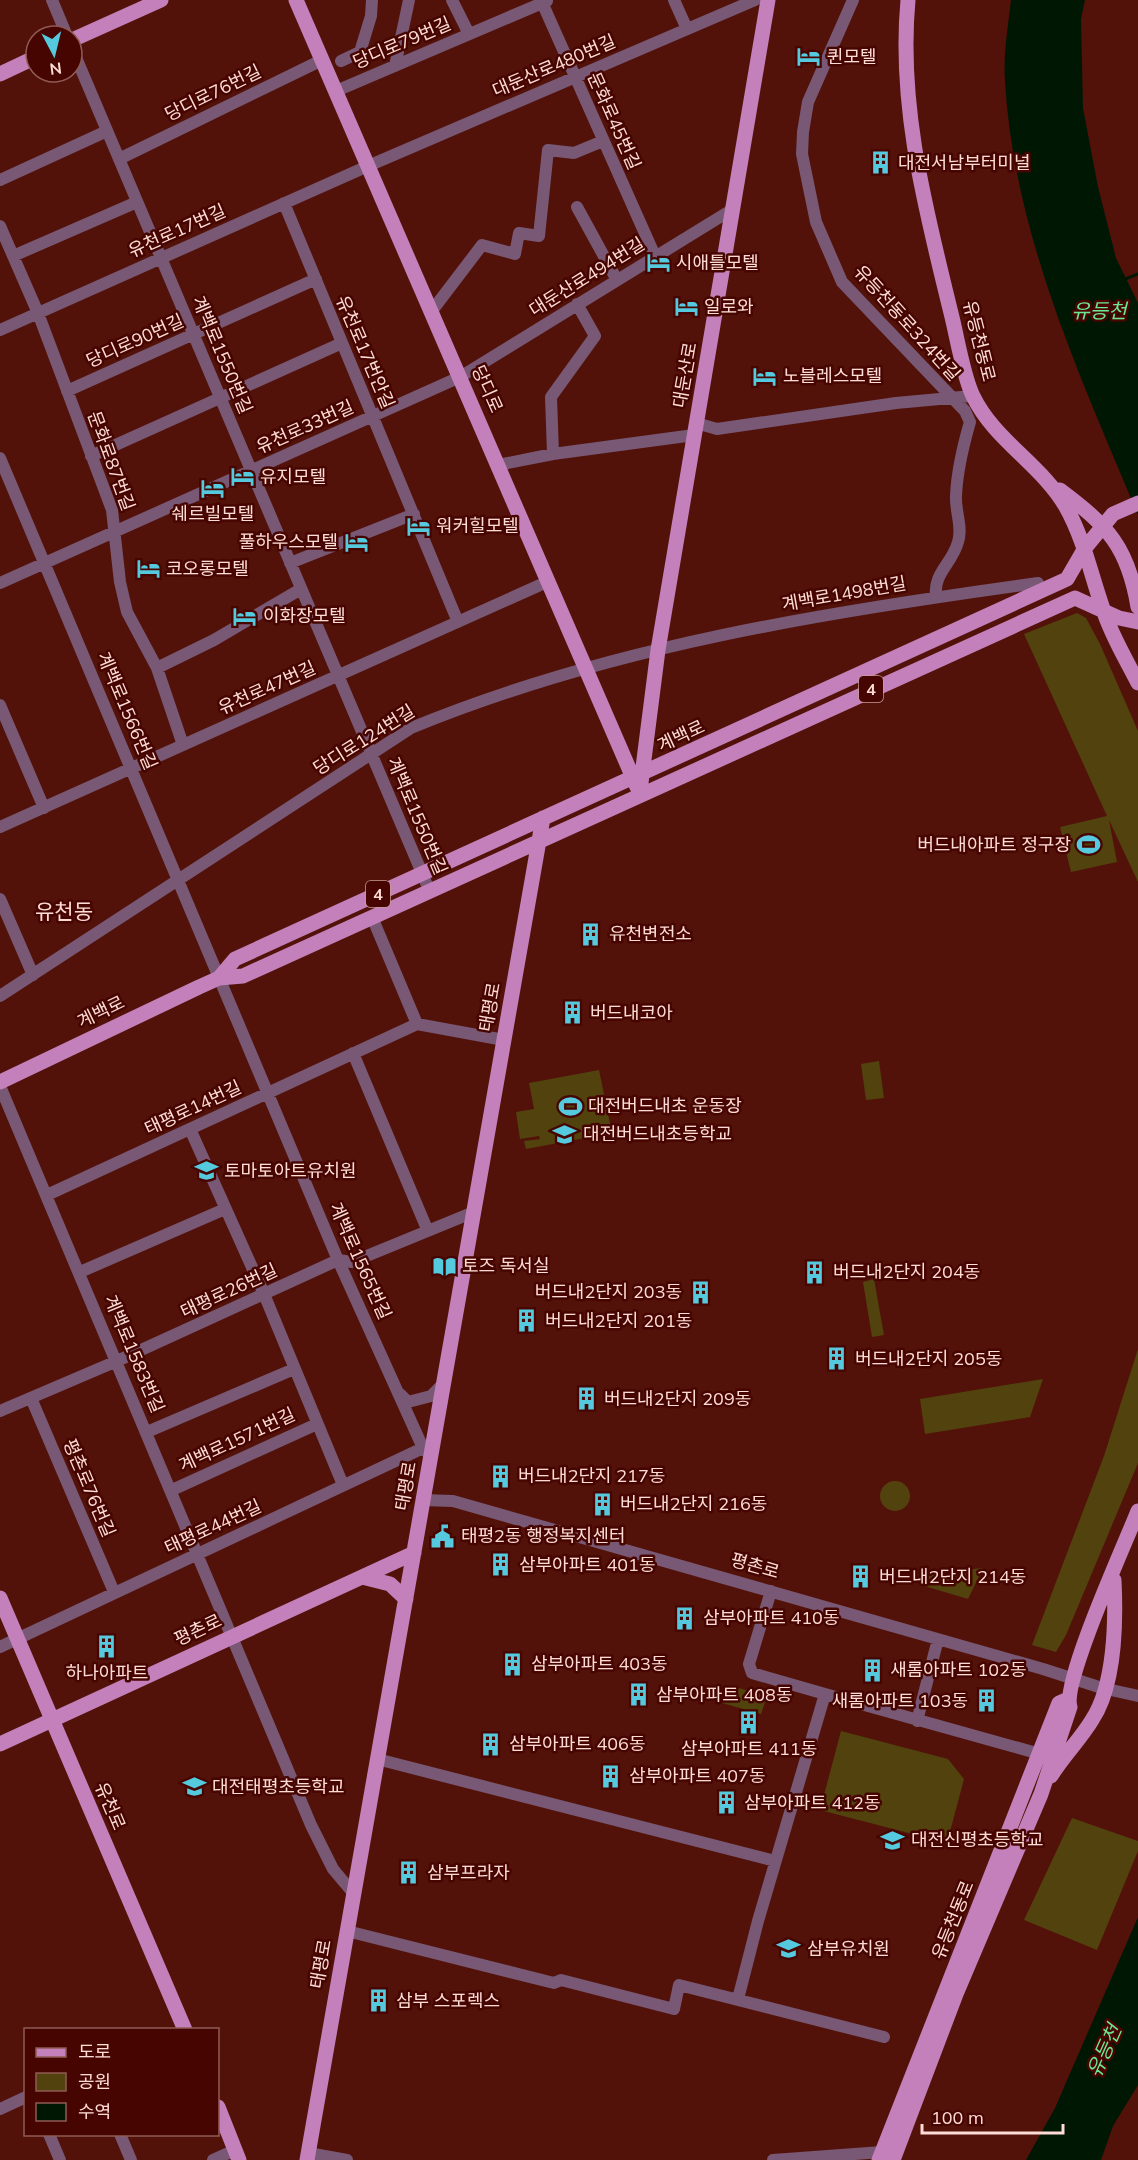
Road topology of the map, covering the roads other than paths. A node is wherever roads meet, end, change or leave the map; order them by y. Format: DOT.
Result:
graph roads {
  1 [pos="52,0"];
  2 [pos="161,0"];
  3 [pos="296,0"];
  4 [pos="372,0"];
  5 [pos="409,0"];
  6 [pos="452,0"];
  7 [pos="674,0"];
  8 [pos="754,0"];
  9 [pos="768,0"];
  10 [pos="853,0"];
  11 [pos="908,0"];
  12 [pos="544,1"];
  13 [pos="62,24"];
  14 [pos="687,29"];
  15 [pos="469,34"];
  16 [pos="84,35"];
  17 [pos="322,60"];
  18 [pos="341,61"];
  19 [pos="24,63"];
  20 [pos="395,66"];
  21 [pos="0,74"];
  22 [pos="84,76"];
  23 [pos="574,77"];
  24 [pos="336,91"];
  25 [pos="107,131"];
  26 [pos="603,141"];
  27 [pos="119,159"];
  28 [pos="368,165"];
  29 [pos="0,180"];
  30 [pos="137,202"];
  31 [pos="284,203"];
  32 [pos="577,207"];
  33 [pos="733,209"];
  34 [pos="0,226"];
  35 [pos="13,256"];
  36 [pos="655,256"];
  37 [pos="161,258"];
  38 [pos="316,279"];
  39 [pos="617,280"];
  40 [pos="577,304"];
  41 [pos="431,312"];
  42 [pos="38,313"];
  43 [pos="0,330"];
  44 [pos="193,334"];
  45 [pos="342,343"];
  46 [pos="460,377"];
  47 [pos="67,391"];
  48 [pos="972,396"];
  49 [pos="220,398"];
  50 [pos="952,398"];
  51 [pos="373,416"];
  52 [pos="695,429"];
  53 [pos="553,454"];
  54 [pos="91,456"];
  55 [pos="0,458"];
  56 [pos="498,465"];
  57 [pos="251,471"];
  58 [pos="1041,476"];
  59 [pos="1138,503"];
  60 [pos="414,514"];
  61 [pos="1113,514"];
  62 [pos="1075,525"];
  63 [pos="116,531"];
  64 [pos="1085,548"];
  65 [pos="45,563"];
  66 [pos="290,563"];
  67 [pos="549,581"];
  68 [pos="0,583"];
  69 [pos="1038,583"];
  70 [pos="301,589"];
  71 [pos="936,597"];
  72 [pos="1138,607"];
  73 [pos="1103,611"];
  74 [pos="458,622"];
  75 [pos="1138,622"];
  76 [pos="658,650"];
  77 [pos="586,668"];
  78 [pos="157,669"];
  79 [pos="338,676"];
  80 [pos="1138,683"];
  81 [pos="0,705"];
  82 [pos="183,745"];
  83 [pos="371,756"];
  84 [pos="132,768"];
  85 [pos="638,777"];
  86 [pos="640,795"];
  87 [pos="44,808"];
  88 [pos="543,818"];
  89 [pos="0,827"];
  90 [pos="539,843"];
  91 [pos="423,874"];
  92 [pos="179,879"];
  93 [pos="430,892"];
  94 [pos="0,899"];
  95 [pos="372,917"];
  96 [pos="33,975"];
  97 [pos="219,978"];
  98 [pos="0,996"];
  99 [pos="417,1024"];
  100 [pos="504,1040"];
  101 [pos="353,1053"];
  102 [pos="0,1084"];
  103 [pos="269,1092"];
  104 [pos="190,1129"];
  105 [pos="47,1195"];
  106 [pos="225,1209"];
  107 [pos="474,1212"];
  108 [pos="427,1229"];
  109 [pos="338,1260"];
  110 [pos="80,1272"];
  111 [pos="264,1294"];
  112 [pos="117,1362"];
  113 [pos="294,1369"];
  114 [pos="444,1383"];
  115 [pos="399,1393"];
  116 [pos="31,1398"];
  117 [pos="0,1411"];
  118 [pos="317,1424"];
  119 [pos="147,1432"];
  120 [pos="427,1452"];
  121 [pos="343,1485"];
  122 [pos="172,1490"];
  123 [pos="423,1500"];
  124 [pos="1138,1511"];
  125 [pos="414,1553"];
  126 [pos="199,1554"];
  127 [pos="1113,1574"];
  128 [pos="362,1577"];
  129 [pos="771,1591"];
  130 [pos="114,1592"];
  131 [pos="0,1598"];
  132 [pos="406,1599"];
  133 [pos="231,1637"];
  134 [pos="18,1639"];
  135 [pos="939,1639"];
  136 [pos="0,1647"];
  137 [pos="1074,1678"];
  138 [pos="825,1694"];
  139 [pos="1138,1696"];
  140 [pos="1068,1699"];
  141 [pos="51,1719"];
  142 [pos="917,1721"];
  143 [pos="0,1744"];
  144 [pos="1040,1754"];
  145 [pos="377,1759"];
  146 [pos="1041,1794"];
  147 [pos="775,1861"];
  148 [pos="354,1894"];
  149 [pos="347,1931"];
  150 [pos="738,1999"];
  151 [pos="180,2028"];
  152 [pos="884,2037"];
  153 [pos="24,2098"];
  154 [pos="0,2109"];
  155 [pos="219,2110"];
  156 [pos="50,2136"];
  157 [pos="121,2136"];
  158 [pos="237,2155"];
  159 [pos="307,2156"];
  160 [pos="885,2157"];
  161 [pos="60,2160"];
  162 [pos="131,2160"];
  163 [pos="213,2160"];
  164 [pos="347,2160"];
  165 [pos="773,2160"];
  1 -- 13 [label="street"];
  2 -- 16 [label="main road"];
  3 -- 17 [label="main road, 당디로"];
  4 -- 18 [label="street"];
  5 -- 20 [label="street"];
  6 -- 15 [label="street"];
  7 -- 14 [label="street"];
  8 -- 14 [label="street, 대둔산로480번길"];
  9 -- 33 [label="main road, 대둔산로"];
  10 -- 50 [label="street, 유등천동로324번길"];
  11 -- 48 [label="main road, 유등천동로"];
  12 -- 15 [label="street, 당디로79번길"];
  12 -- 23 [label="street, 문화로45번길"];
  14 -- 23 [label="street, 대둔산로480번길"];
  15 -- 20 [label="street, 당디로79번길"];
  17 -- 24 [label="main road, 당디로"];
  17 -- 27 [label="street, 당디로76번길"];
  19 -- 21 [label="main road"];
  20 -- 24 [label="street, 당디로79번길"];
  22 -- 25 [label="street, 계백로1550번길"];
  23 -- 26 [label="street, 문화로45번길"];
  23 -- 28 [label="street, 대둔산로480번길"];
  24 -- 28 [label="main road, 당디로"];
  25 -- 27 [label="street, 계백로1550번길"];
  25 -- 29 [label="street"];
  26 -- 36 [label="street, 문화로45번길"];
  26 -- 41 [label="street"];
  27 -- 30 [label="street, 계백로1550번길"];
  28 -- 31 [label="street, 유천로17번길"];
  28 -- 41 [label="main road, 당디로"];
  30 -- 35 [label="street"];
  30 -- 37 [label="street, 계백로1550번길"];
  31 -- 37 [label="street, 유천로17번길"];
  31 -- 38 [label="street, 유천로17번안길"];
  32 -- 39 [label="street"];
  33 -- 36 [label="street, 대둔산로494번길"];
  33 -- 52 [label="main road, 대둔산로"];
  34 -- 35 [label="street, 문화로87번길"];
  35 -- 42 [label="street, 문화로87번길"];
  36 -- 39 [label="street, 대둔산로494번길"];
  37 -- 42 [label="street, 유천로17번길"];
  37 -- 44 [label="street, 계백로1550번길"];
  38 -- 44 [label="street, 당디로90번길"];
  38 -- 45 [label="street, 유천로17번안길"];
  39 -- 40 [label="street, 대둔산로494번길"];
  40 -- 46 [label="street, 대둔산로494번길"];
  40 -- 53 [label="street"];
  41 -- 46 [label="main road, 당디로"];
  42 -- 43 [label="street, 유천로17번길"];
  42 -- 47 [label="street, 문화로87번길"];
  44 -- 47 [label="street, 당디로90번길"];
  44 -- 49 [label="street, 계백로1550번길"];
  45 -- 49 [label="street"];
  45 -- 51 [label="street, 유천로17번안길"];
  46 -- 51 [label="street, 유천로33번길"];
  46 -- 56 [label="main road, 당디로"];
  47 -- 54 [label="street, 문화로87번길"];
  48 -- 50 [label="street"];
  48 -- 58 [label="main road, 유등천동로"];
  49 -- 54 [label="street"];
  49 -- 57 [label="street, 계백로1550번길"];
  50 -- 52 [label="street"];
  50 -- 71 [label="street, 유등천동로324번길"];
  51 -- 57 [label="street, 유천로33번길"];
  51 -- 60 [label="street, 유천로17번안길"];
  52 -- 53 [label="street"];
  52 -- 76 [label="main road, 대둔산로"];
  53 -- 56 [label="street"];
  54 -- 63 [label="street, 문화로87번길"];
  55 -- 65 [label="street, 계백로1566번길"];
  56 -- 67 [label="main road, 당디로"];
  57 -- 63 [label="street, 유천로33번길"];
  57 -- 66 [label="street, 계백로1550번길"];
  58 -- 62 [label="main road, 유등천동로"];
  58 -- 72 [label="main road"];
  59 -- 61 [label="main road, 계백로 / 4"];
  60 -- 66 [label="street"];
  60 -- 74 [label="street, 유천로17번안길"];
  61 -- 62 [label="main road"];
  61 -- 64 [label="main road, 계백로 / 4"];
  62 -- 64 [label="main road, 유등천동로"];
  63 -- 65 [label="street, 유천로33번길"];
  63 -- 78 [label="street, 문화로87번길"];
  64 -- 73 [label="main road, 유등천동로"];
  64 -- 85 [label="main road, 계백로 / 4"];
  65 -- 68 [label="street, 유천로33번길"];
  65 -- 84 [label="street, 계백로1566번길"];
  66 -- 70 [label="street, 계백로1550번길"];
  67 -- 74 [label="street, 유천로47번길"];
  67 -- 77 [label="main road, 당디로"];
  69 -- 71 [label="street, 계백로1498번길"];
  70 -- 78 [label="street"];
  70 -- 79 [label="street, 계백로1550번길"];
  71 -- 76 [label="street, 계백로1498번길"];
  73 -- 75 [label="main road, 계백로 / 4"];
  73 -- 80 [label="main road, 유등천동로"];
  73 -- 86 [label="main road, 계백로 / 4"];
  74 -- 79 [label="street, 유천로47번길"];
  76 -- 77 [label="street"];
  76 -- 85 [label="main road, 대둔산로"];
  77 -- 83 [label="street, 당디로124번길"];
  77 -- 85 [label="main road, 당디로"];
  78 -- 82 [label="street, 문화로87번길"];
  79 -- 82 [label="street, 유천로47번길"];
  79 -- 83 [label="street, 계백로1550번길"];
  81 -- 87 [label="street"];
  82 -- 84 [label="street, 유천로47번길"];
  83 -- 91 [label="street, 계백로1550번길"];
  83 -- 92 [label="street, 당디로124번길"];
  84 -- 87 [label="street, 유천로47번길"];
  84 -- 92 [label="street, 계백로1566번길"];
  85 -- 86 [label="main road, 당디로"];
  85 -- 88 [label="main road, 계백로 / 4"];
  86 -- 90 [label="main road, 계백로 / 4"];
  87 -- 89 [label="street, 유천로47번길"];
  88 -- 90 [label="main road, 태평로"];
  88 -- 91 [label="main road, 계백로 / 4"];
  90 -- 93 [label="main road, 계백로 / 4"];
  90 -- 100 [label="main road, 태평로"];
  91 -- 93 [label="street, 계백로1550번길"];
  91 -- 97 [label="main road, 계백로 / 4"];
  92 -- 96 [label="street, 당디로124번길"];
  92 -- 97 [label="street, 계백로1566번길"];
  93 -- 95 [label="main road, 계백로 / 4"];
  94 -- 96 [label="street"];
  95 -- 97 [label="main road, 계백로 / 4"];
  95 -- 99 [label="street"];
  96 -- 98 [label="street, 당디로124번길"];
  97 -- 102 [label="main road, 계백로 / 4"];
  97 -- 103 [label="street, 계백로1565번길"];
  99 -- 100 [label="street"];
  99 -- 101 [label="street, 태평로14번길"];
  100 -- 107 [label="main road, 태평로"];
  101 -- 103 [label="street, 태평로14번길"];
  101 -- 108 [label="street"];
  102 -- 105 [label="street, 계백로1583번길"];
  103 -- 104 [label="street, 태평로14번길"];
  103 -- 109 [label="street, 계백로1565번길"];
  104 -- 105 [label="street, 태평로14번길"];
  104 -- 106 [label="street, 계백로1571번길"];
  105 -- 110 [label="street, 계백로1583번길"];
  106 -- 110 [label="street"];
  106 -- 111 [label="street, 계백로1571번길"];
  107 -- 108 [label="street, 태평로26번길"];
  107 -- 114 [label="main road, 태평로"];
  108 -- 109 [label="street, 태평로26번길"];
  109 -- 111 [label="street, 태평로26번길"];
  109 -- 115 [label="street, 계백로1565번길"];
  110 -- 112 [label="street, 계백로1583번길"];
  111 -- 112 [label="street, 태평로26번길"];
  111 -- 113 [label="street, 계백로1571번길"];
  112 -- 116 [label="street, 태평로26번길"];
  112 -- 119 [label="street, 계백로1583번길"];
  113 -- 118 [label="street, 계백로1571번길"];
  113 -- 119 [label="street"];
  114 -- 115 [label="street"];
  114 -- 120 [label="main road, 태평로"];
  115 -- 120 [label="street, 계백로1565번길"];
  116 -- 117 [label="street, 태평로26번길"];
  116 -- 130 [label="street, 평촌로76번길"];
  118 -- 121 [label="street, 계백로1571번길"];
  118 -- 122 [label="street, 계백로1571번길"];
  119 -- 122 [label="street, 계백로1583번길"];
  120 -- 121 [label="street, 태평로44번길"];
  120 -- 123 [label="main road, 태평로"];
  121 -- 126 [label="street, 태평로44번길"];
  122 -- 126 [label="street, 계백로1583번길"];
  123 -- 125 [label="main road, 태평로"];
  123 -- 129 [label="street, 평촌로"];
  124 -- 127 [label="main road, 유등천동로"];
  125 -- 128 [label="main road, 평촌로"];
  125 -- 132 [label="main road, 태평로"];
  126 -- 130 [label="street, 태평로44번길"];
  126 -- 133 [label="street, 계백로1583번길"];
  127 -- 137 [label="main road, 유등천동로"];
  127 -- 146 [label="main road"];
  128 -- 132 [label="main road"];
  128 -- 133 [label="main road, 평촌로"];
  129 -- 135 [label="street, 평촌로"];
  129 -- 138 [label="street"];
  130 -- 134 [label="street, 태평로44번길"];
  131 -- 134 [label="main road, 유천로"];
  132 -- 145 [label="main road, 태평로"];
  133 -- 141 [label="main road, 평촌로"];
  133 -- 148 [label="street, 계백로1583번길"];
  134 -- 136 [label="street, 태평로44번길"];
  134 -- 141 [label="main road, 유천로"];
  135 -- 137 [label="street, 평촌로"];
  135 -- 142 [label="street"];
  137 -- 139 [label="street, 평촌로"];
  137 -- 140 [label="main road, 유등천동로"];
  138 -- 142 [label="street"];
  138 -- 147 [label="street"];
  140 -- 144 [label="main road, 유등천동로"];
  140 -- 146 [label="main road, 유등천동로"];
  141 -- 143 [label="main road, 평촌로"];
  141 -- 151 [label="main road, 유천로"];
  142 -- 144 [label="street"];
  144 -- 160 [label="main road, 유등천동로"];
  145 -- 147 [label="street"];
  145 -- 148 [label="main road, 태평로"];
  146 -- 160 [label="main road, 유등천동로"];
  147 -- 150 [label="street"];
  148 -- 149 [label="main road, 태평로"];
  149 -- 150 [label="street"];
  149 -- 159 [label="main road, 태평로"];
  150 -- 152 [label="street"];
  153 -- 154 [label="street"];
  155 -- 158 [label="main road"];
  156 -- 161 [label="street"];
  157 -- 162 [label="street"];
  158 -- 163 [label="street"];
  159 -- 164 [label="street"];
  160 -- 165 [label="street"];
}
